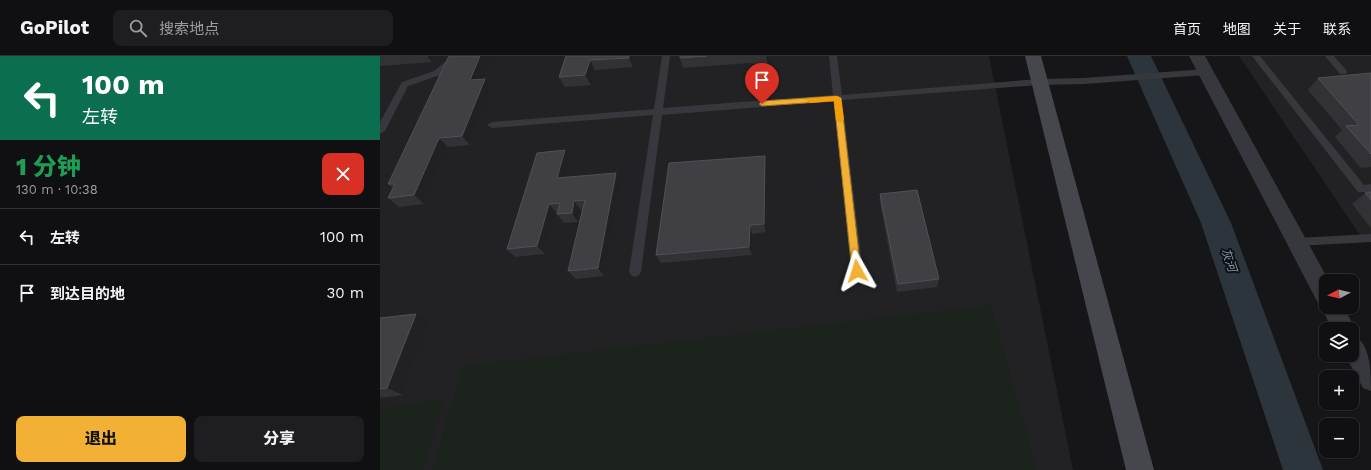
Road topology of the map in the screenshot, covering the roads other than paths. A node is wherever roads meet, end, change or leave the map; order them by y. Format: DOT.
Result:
graph roads {
  1 [pos="457,56"];
  2 [pos="666,56"];
  3 [pos="833,56"];
  4 [pos="1033,56"];
  5 [pos="1256,56"];
  6 [pos="1329,56"];
  7 [pos="1201,64"];
  8 [pos="1343,72"];
  9 [pos="1039,82"];
  10 [pos="837,98"];
  11 [pos="658,112"];
  12 [pos="492,125"];
  13 [pos="380,131"];
  14 [pos="1371,188"];
  15 [pos="1371,238"];
  16 [pos="1297,242"];
  17 [pos="857,271"];
  18 [pos="634,272"];
  19 [pos="1319,283"];
  20 [pos="1359,358"];
  21 [pos="1371,380"];
  22 [pos="1140,470"];
  1 -- 13 [label="lane"];
  2 -- 11 [label="lane"];
  3 -- 10 [label="lane"];
  4 -- 9 [label="street"];
  5 -- 14 [label="lane"];
  6 -- 8 [label="lane"];
  7 -- 9 [label="lane"];
  7 -- 16 [label="street"];
  9 -- 10 [label="lane"];
  9 -- 22 [label="street"];
  10 -- 11 [label="lane"];
  10 -- 17 [label="lane"];
  11 -- 12 [label="lane"];
  11 -- 18 [label="lane"];
  15 -- 16 [label="lane"];
  16 -- 19 [label="street"];
  20 -- 21 [label="street"];
}
